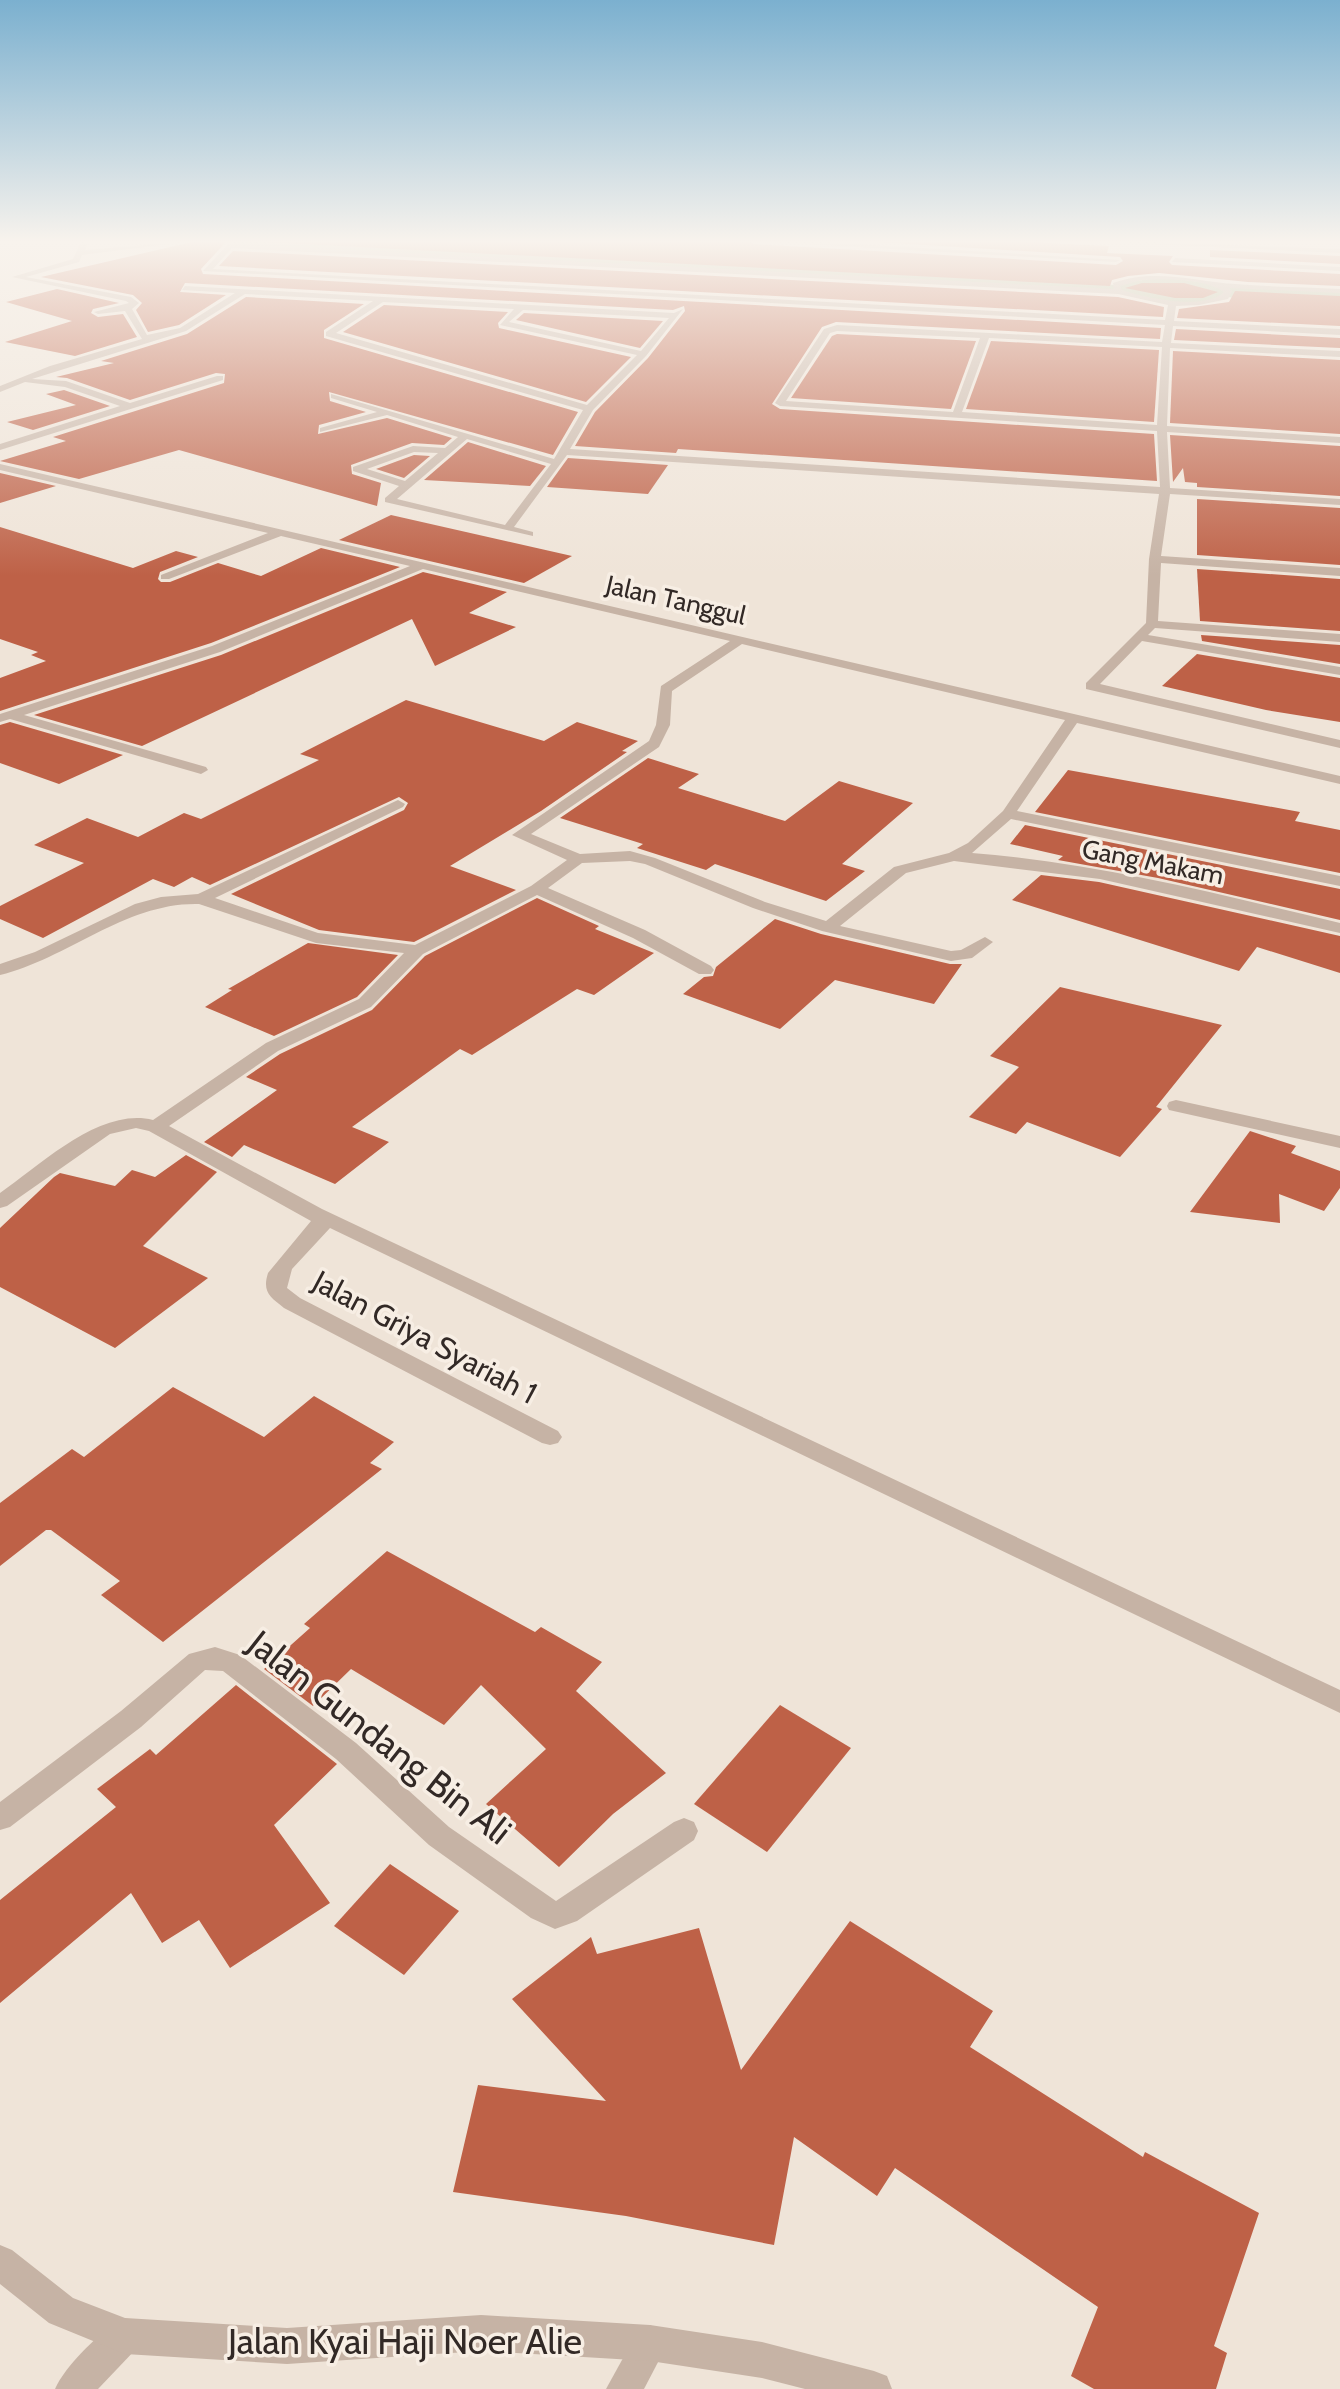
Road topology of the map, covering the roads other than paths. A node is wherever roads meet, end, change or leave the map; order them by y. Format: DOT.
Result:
graph roads {
  1 [pos="106,352"];
  2 [pos="393,352"];
  3 [pos="636,352"];
  4 [pos="814,352"];
  5 [pos="979,352"];
  6 [pos="1166,352"];
  7 [pos="1311,352"];
  8 [pos="643,354"];
  9 [pos="1340,354"];
  10 [pos="220,378"];
  11 [pos="18,383"];
  12 [pos="0,389"];
  13 [pos="334,396"];
  14 [pos="129,406"];
  15 [pos="589,409"];
  16 [pos="388,412"];
  17 [pos="956,415"];
  18 [pos="1162,428"];
  19 [pos="323,430"];
  20 [pos="465,436"];
  21 [pos="1340,440"];
  22 [pos="0,447"];
  23 [pos="447,451"];
  24 [pos="560,458"];
  25 [pos="5,471"];
  26 [pos="406,485"];
  27 [pos="1165,490"];
  28 [pos="1340,502"];
  29 [pos="507,529"];
  30 [pos="278,533"];
  31 [pos="529,534"];
  32 [pos="1155,559"];
  33 [pos="424,565"];
  34 [pos="1340,572"];
  35 [pos="165,577"];
  36 [pos="1152,624"];
  37 [pos="1138,637"];
  38 [pos="1340,638"];
  39 [pos="740,640"];
  40 [pos="1340,671"];
  41 [pos="5,716"];
  42 [pos="1073,718"];
  43 [pos="1340,744"];
  44 [pos="201,770"];
  45 [pos="1340,780"];
  46 [pos="398,804"];
  47 [pos="1008,814"];
  48 [pos="954,856"];
  49 [pos="578,859"];
  50 [pos="1340,881"];
  51 [pos="537,889"];
  52 [pos="201,899"];
  53 [pos="828,928"];
  54 [pos="1340,928"];
  55 [pos="985,942"];
  56 [pos="417,950"];
  57 [pos="0,970"];
  58 [pos="705,970"];
  59 [pos="1176,1106"];
  60 [pos="156,1127"];
  61 [pos="1340,1142"];
  62 [pos="0,1202"];
  63 [pos="315,1213"];
  64 [pos="550,1437"];
  65 [pos="1340,1702"];
  66 [pos="0,1818"];
  67 [pos="684,1831"];
  68 [pos="0,2262"];
  69 [pos="125,2336"];
  70 [pos="650,2343"];
  71 [pos="73,2389"];
  72 [pos="624,2389"];
  73 [pos="874,2389"];
  1 -- 11 [label="street"];
  2 -- 15 [label="street"];
  3 -- 8 [label="street"];
  4 -- 17 [label="street"];
  5 -- 17 [label="street"];
  6 -- 18 [label="street"];
  7 -- 9 [label="street"];
  8 -- 15 [label="street"];
  10 -- 14 [label="street"];
  11 -- 12 [label="street"];
  11 -- 14 [label="street"];
  13 -- 16 [label="street"];
  14 -- 22 [label="street"];
  15 -- 24 [label="street"];
  16 -- 19 [label="street"];
  16 -- 20 [label="street"];
  17 -- 18 [label="street"];
  18 -- 21 [label="street"];
  18 -- 27 [label="street"];
  20 -- 23 [label="street"];
  20 -- 24 [label="street"];
  23 -- 26 [label="street"];
  23 -- 26 [label="street"];
  24 -- 27 [label="street"];
  24 -- 29 [label="street"];
  25 -- 30 [label="street, Jalan Tanggul"];
  26 -- 29 [label="street"];
  27 -- 28 [label="street"];
  27 -- 32 [label="street"];
  29 -- 31 [label="street"];
  30 -- 33 [label="street, Jalan Tanggul"];
  30 -- 35 [label="street"];
  32 -- 34 [label="street"];
  32 -- 36 [label="street"];
  33 -- 39 [label="street, Jalan Tanggul"];
  33 -- 41 [label="street"];
  36 -- 37 [label="street"];
  36 -- 38 [label="street"];
  37 -- 40 [label="street"];
  37 -- 43 [label="street"];
  39 -- 42 [label="street, Jalan Tanggul"];
  39 -- 49 [label="street"];
  41 -- 44 [label="street"];
  42 -- 45 [label="street, Jalan Tanggul"];
  42 -- 47 [label="street"];
  46 -- 52 [label="street"];
  47 -- 48 [label="street"];
  47 -- 50 [label="street"];
  48 -- 53 [label="street"];
  48 -- 54 [label="street, Gang Makam"];
  49 -- 51 [label="street"];
  49 -- 53 [label="street"];
  51 -- 56 [label="street"];
  51 -- 58 [label="street"];
  52 -- 56 [label="street"];
  52 -- 57 [label="street"];
  53 -- 55 [label="street"];
  56 -- 60 [label="street"];
  59 -- 61 [label="street"];
  60 -- 62 [label="street"];
  60 -- 63 [label="street"];
  63 -- 64 [label="street, Jalan Griya Syariah 1"];
  63 -- 65 [label="street"];
  66 -- 67 [label="street, Jalan Gundang Bin Ali"];
  68 -- 69 [label="street, Jalan Kyai Haji Noer Alie"];
  69 -- 70 [label="street, Jalan Kyai Haji Noer Alie"];
  69 -- 71 [label="street"];
  70 -- 72 [label="street"];
  70 -- 73 [label="street, Jalan Kyai Haji Noer Alie"];
}
